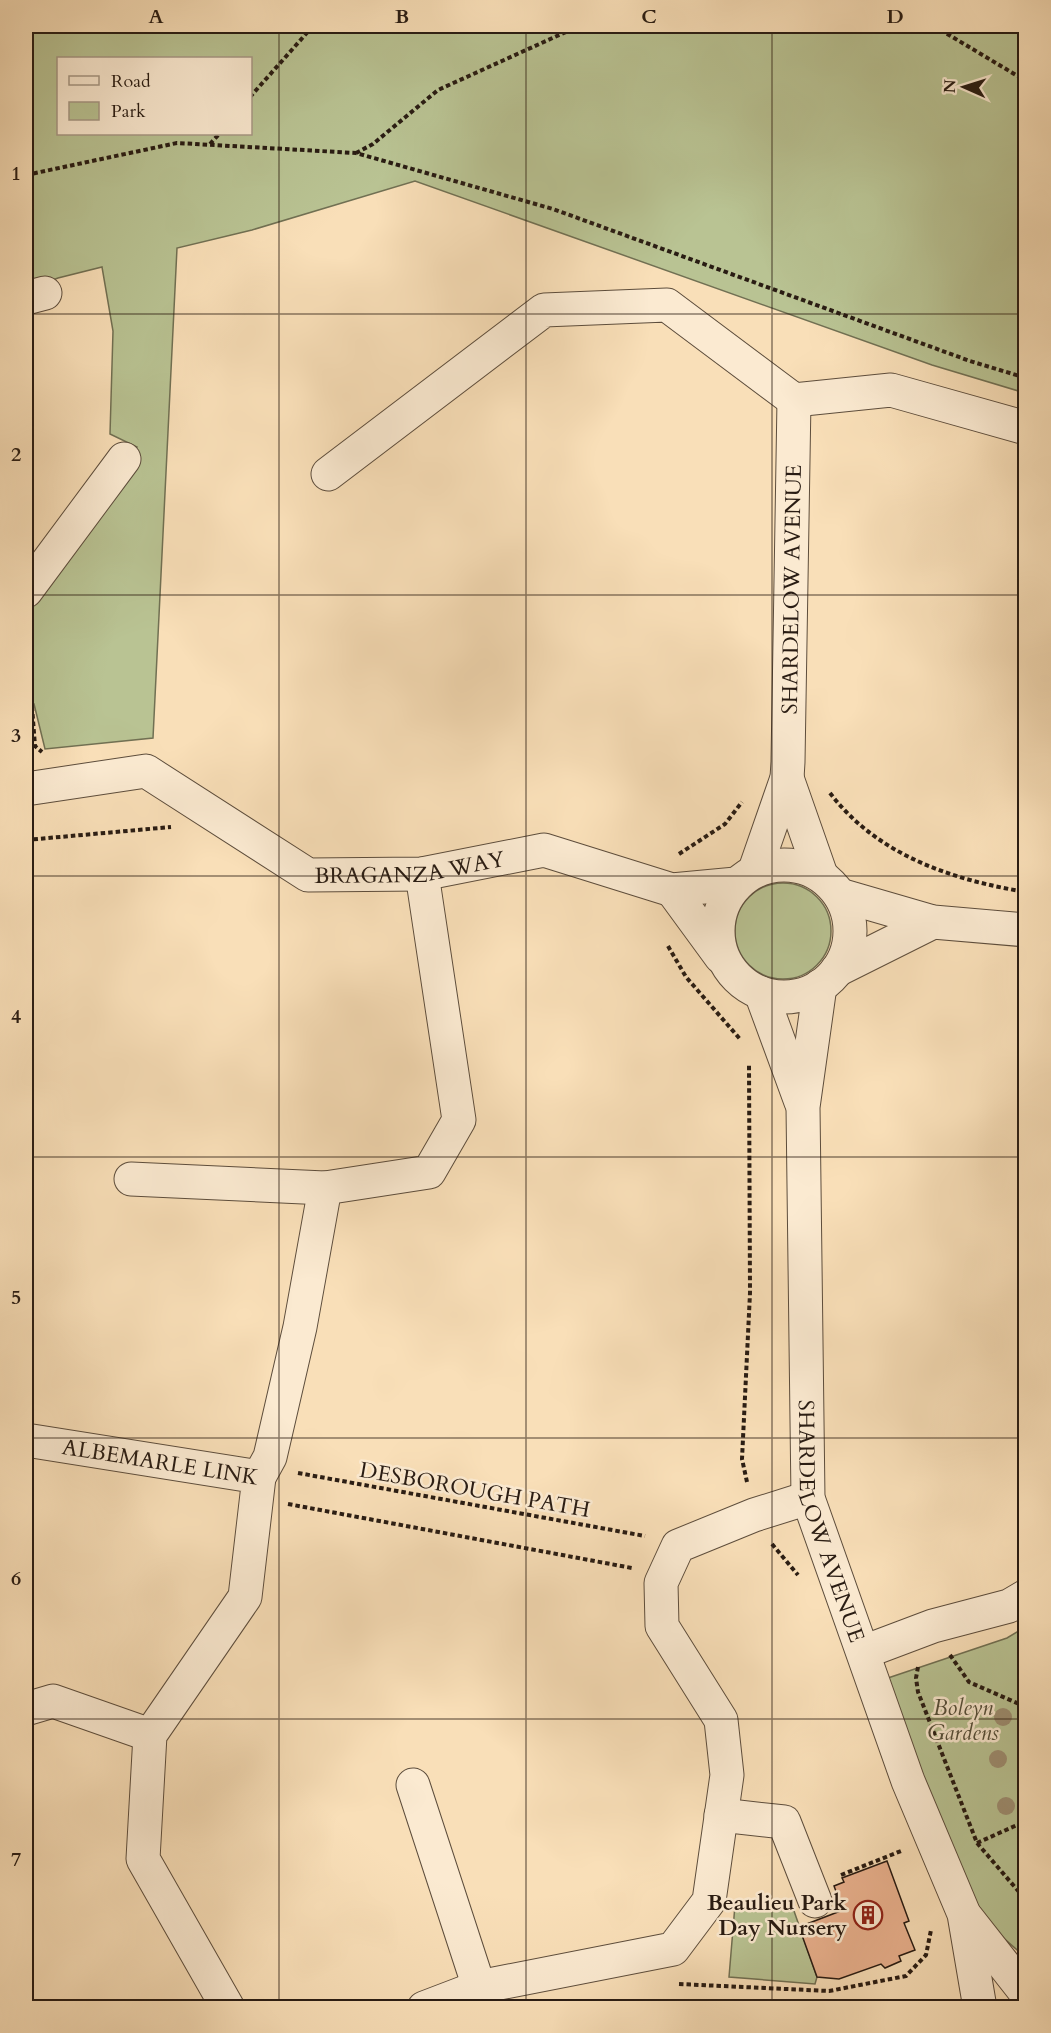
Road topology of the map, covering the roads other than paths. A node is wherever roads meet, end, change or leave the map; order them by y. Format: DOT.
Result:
graph roads {
  1 [pos="794,400"];
  2 [pos="1026,428"];
  3 [pos="124,459"];
  4 [pos="328,474"];
  5 [pos="26,591"];
  6 [pos="787,778"];
  7 [pos="26,789"];
  8 [pos="422,874"];
  9 [pos="672,875"];
  10 [pos="746,877"];
  11 [pos="831,885"];
  12 [pos="933,922"];
  13 [pos="1026,930"];
  14 [pos="726,964"];
  15 [pos="829,978"];
  16 [pos="761,993"];
  17 [pos="802,1107"];
  18 [pos="131,1179"];
  19 [pos="326,1188"];
  20 [pos="26,1440"];
  21 [pos="264,1467"];
  22 [pos="808,1498"];
  23 [pos="1026,1596"];
  24 [pos="864,1652"];
  25 [pos="26,1709"];
  26 [pos="150,1735"];
  27 [pos="412,1785"];
  28 [pos="721,1815"];
  29 [pos="813,1894"];
  30 [pos="964,1914"];
  31 [pos="479,1987"];
  32 [pos="1026,1993"];
  33 [pos="228,2007"];
  34 [pos="424,2007"];
  35 [pos="980,2007"];
  1 -- 2 [label="street"];
  1 -- 4 [label="street"];
  1 -- 6 [label="street, SHARDELOW AVENUE"];
  3 -- 5 [label="street"];
  6 -- 10 [label="street, SHARDELOW AVENUE"];
  6 -- 11 [label="street, SHARDELOW AVENUE"];
  7 -- 8 [label="street, BRAGANZA WAY"];
  8 -- 9 [label="street, BRAGANZA WAY"];
  8 -- 19 [label="street"];
  9 -- 10 [label="street, BRAGANZA WAY"];
  9 -- 14 [label="street"];
  10 -- 11 [label="street"];
  10 -- 14 [label="street, SHARDELOW AVENUE"];
  11 -- 12 [label="street"];
  11 -- 15 [label="street, SHARDELOW AVENUE"];
  12 -- 13 [label="street"];
  12 -- 15 [label="street"];
  14 -- 16 [label="street, SHARDELOW AVENUE"];
  15 -- 16 [label="street, SHARDELOW AVENUE"];
  15 -- 17 [label="street, SHARDELOW AVENUE"];
  16 -- 17 [label="street, SHARDELOW AVENUE"];
  17 -- 22 [label="street, SHARDELOW AVENUE"];
  18 -- 19 [label="street"];
  19 -- 21 [label="street"];
  20 -- 21 [label="street, ALBEMARLE LINK"];
  21 -- 26 [label="street, ALBEMARLE LINK"];
  22 -- 24 [label="street, SHARDELOW AVENUE"];
  22 -- 28 [label="street"];
  23 -- 24 [label="street"];
  24 -- 30 [label="street, SHARDELOW AVENUE"];
  25 -- 26 [label="street"];
  26 -- 33 [label="street"];
  27 -- 31 [label="street"];
  28 -- 29 [label="street"];
  28 -- 31 [label="street"];
  30 -- 32 [label="street, SHARDELOW AVENUE"];
  30 -- 35 [label="street, SHARDELOW AVENUE"];
  31 -- 34 [label="street"];
}
